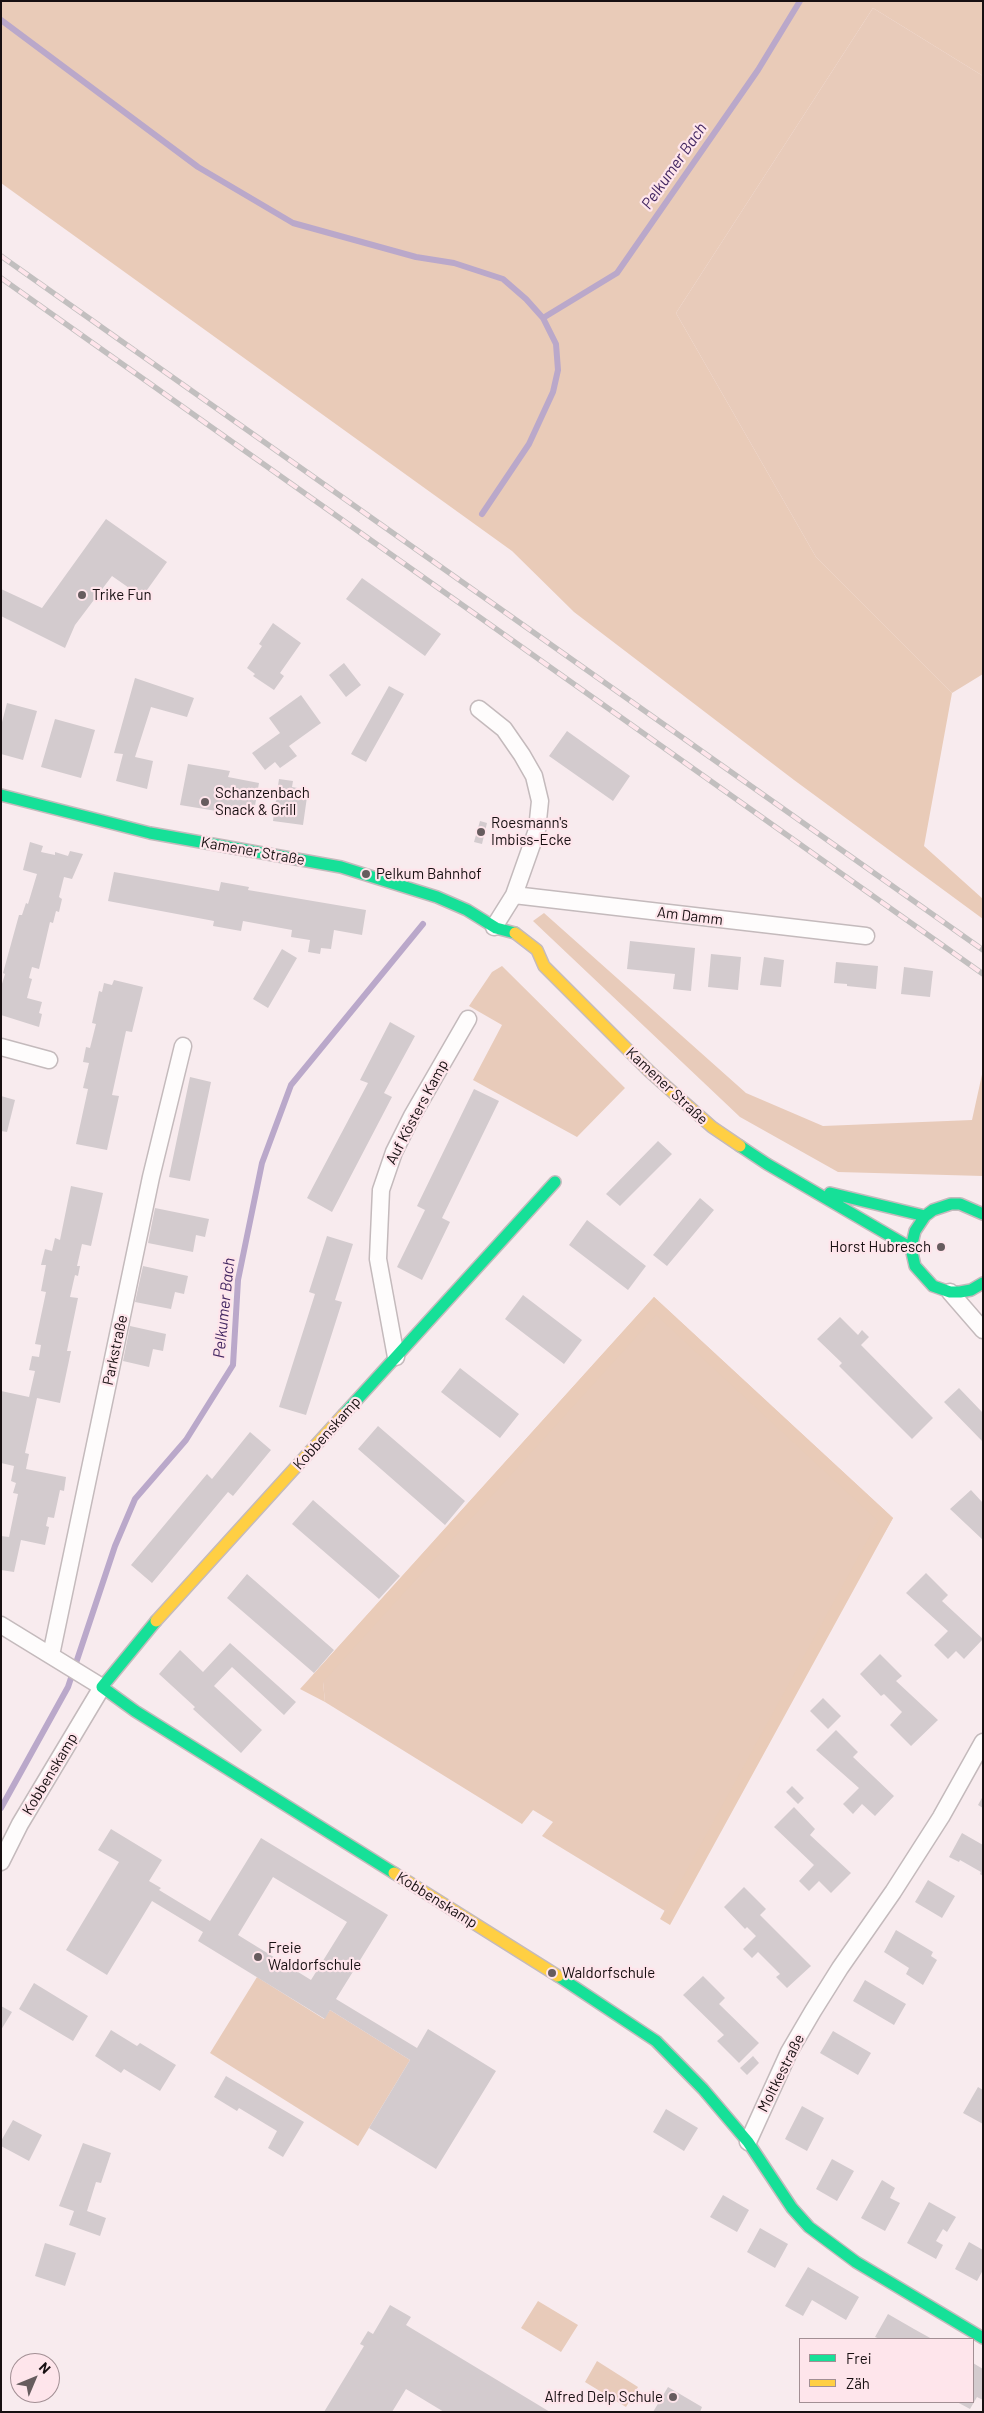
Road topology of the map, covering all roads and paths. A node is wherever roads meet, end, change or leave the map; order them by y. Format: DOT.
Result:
graph roads {
  1 [pos="479,709"];
  2 [pos="1,795"];
  3 [pos="514,896"];
  4 [pos="495,928"];
  5 [pos="866,936"];
  6 [pos="505,944"];
  7 [pos="527,962"];
  8 [pos="544,966"];
  9 [pos="468,1019"];
  10 [pos="183,1046"];
  11 [pos="1,1047"];
  12 [pos="50,1060"];
  13 [pos="555,1182"];
  14 [pos="805,1187"];
  15 [pos="981,1211"];
  16 [pos="925,1216"];
  17 [pos="911,1248"];
  18 [pos="983,1282"];
  19 [pos="950,1292"];
  20 [pos="983,1330"];
  21 [pos="396,1357"];
  22 [pos="1,1624"];
  23 [pos="56,1659"];
  24 [pos="102,1688"];
  25 [pos="983,1742"];
  26 [pos="1,1862"];
  27 [pos="748,2142"];
  28 [pos="983,2338"];
  1 -- 3 [label="street"];
  2 -- 4 [label="street, Kamener Straße"];
  3 -- 4 [label="street"];
  3 -- 5 [label="street, Am Damm"];
  4 -- 6 [label="street, Kamener Straße"];
  4 -- 8 [label="street, Kamener Straße"];
  7 -- 8 [label="street"];
  8 -- 14 [label="street, Kamener Straße"];
  9 -- 21 [label="street, Auf Kösters Kamp"];
  10 -- 23 [label="street, Parkstraße"];
  11 -- 12 [label="street"];
  13 -- 21 [label="street, Kobbenskamp"];
  14 -- 16 [label="street, Kamener Straße"];
  14 -- 17 [label="street, Kamener Straße"];
  15 -- 16 [label="street"];
  16 -- 17 [label="street"];
  17 -- 19 [label="street"];
  18 -- 19 [label="street"];
  19 -- 20 [label="street"];
  21 -- 24 [label="street, Kobbenskamp"];
  22 -- 23 [label="street"];
  23 -- 24 [label="street"];
  24 -- 26 [label="street, Kobbenskamp"];
  24 -- 27 [label="street, Kobbenskamp"];
  25 -- 27 [label="street, Moltkestraße"];
  27 -- 28 [label="street"];
}
